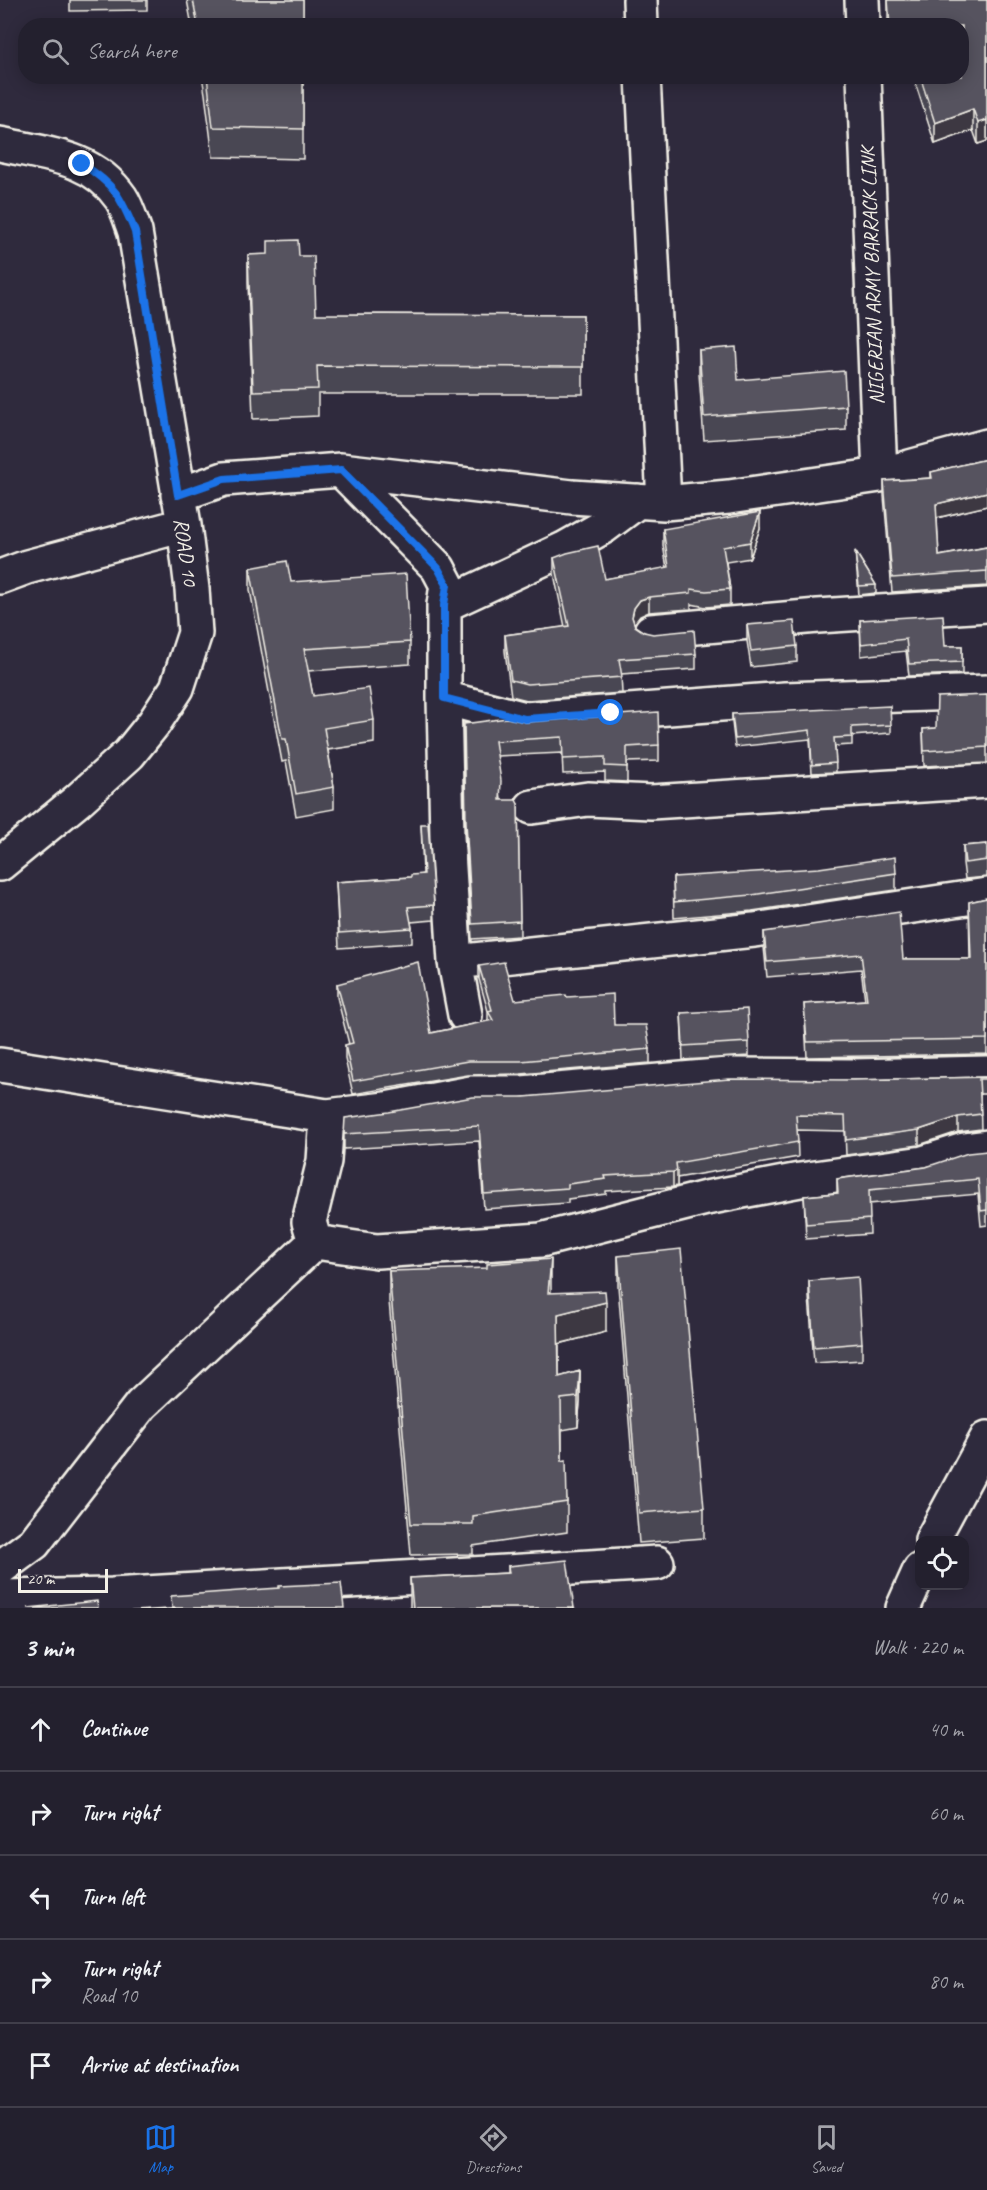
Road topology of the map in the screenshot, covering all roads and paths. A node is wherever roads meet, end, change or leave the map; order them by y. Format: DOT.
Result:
graph roads {
  1 [pos="640,0"];
  2 [pos="862,0"];
  3 [pos="641,18"];
  4 [pos="863,18"];
  5 [pos="643,84"];
  6 [pos="864,84"];
  7 [pos="0,144"];
  8 [pos="987,447"];
  9 [pos="341,470"];
  10 [pos="879,475"];
  11 [pos="651,502"];
  12 [pos="181,510"];
  13 [pos="0,577"];
  14 [pos="444,605"];
  15 [pos="987,605"];
  16 [pos="651,631"];
  17 [pos="987,692"];
  18 [pos="444,698"];
  19 [pos="987,781"];
  20 [pos="531,807"];
  21 [pos="0,864"];
  22 [pos="987,896"];
  23 [pos="454,962"];
  24 [pos="465,1015"];
  25 [pos="0,1065"];
  26 [pos="987,1073"];
  27 [pos="327,1116"];
  28 [pos="987,1147"];
  29 [pos="315,1242"];
  30 [pos="987,1438"];
  31 [pos="934,1536"];
  32 [pos="657,1563"];
  33 [pos="0,1568"];
  34 [pos="915,1581"];
  35 [pos="0,1597"];
  36 [pos="113,1601"];
  37 [pos="903,1608"];
  1 -- 3 [label="street"];
  2 -- 4 [label="street"];
  5 -- 11 [label="street"];
  6 -- 10 [label="street, NIGERIAN ARMY BARRACK LINK"];
  7 -- 12 [label="street, ROAD 10"];
  8 -- 10 [label="street"];
  9 -- 11 [label="street"];
  9 -- 12 [label="street"];
  9 -- 14 [label="street"];
  10 -- 11 [label="street"];
  11 -- 14 [label="street"];
  12 -- 13 [label="street"];
  12 -- 21 [label="street, ROAD 10"];
  14 -- 18 [label="street"];
  15 -- 16 [label="street"];
  17 -- 18 [label="street"];
  18 -- 23 [label="street"];
  19 -- 20 [label="street"];
  22 -- 23 [label="street"];
  23 -- 24 [label="street"];
  25 -- 27 [label="street"];
  26 -- 27 [label="street"];
  27 -- 29 [label="street"];
  28 -- 29 [label="street"];
  29 -- 33 [label="street"];
  30 -- 31 [label="street"];
  32 -- 36 [label="street"];
  34 -- 37 [label="street"];
  35 -- 36 [label="street"];
}
